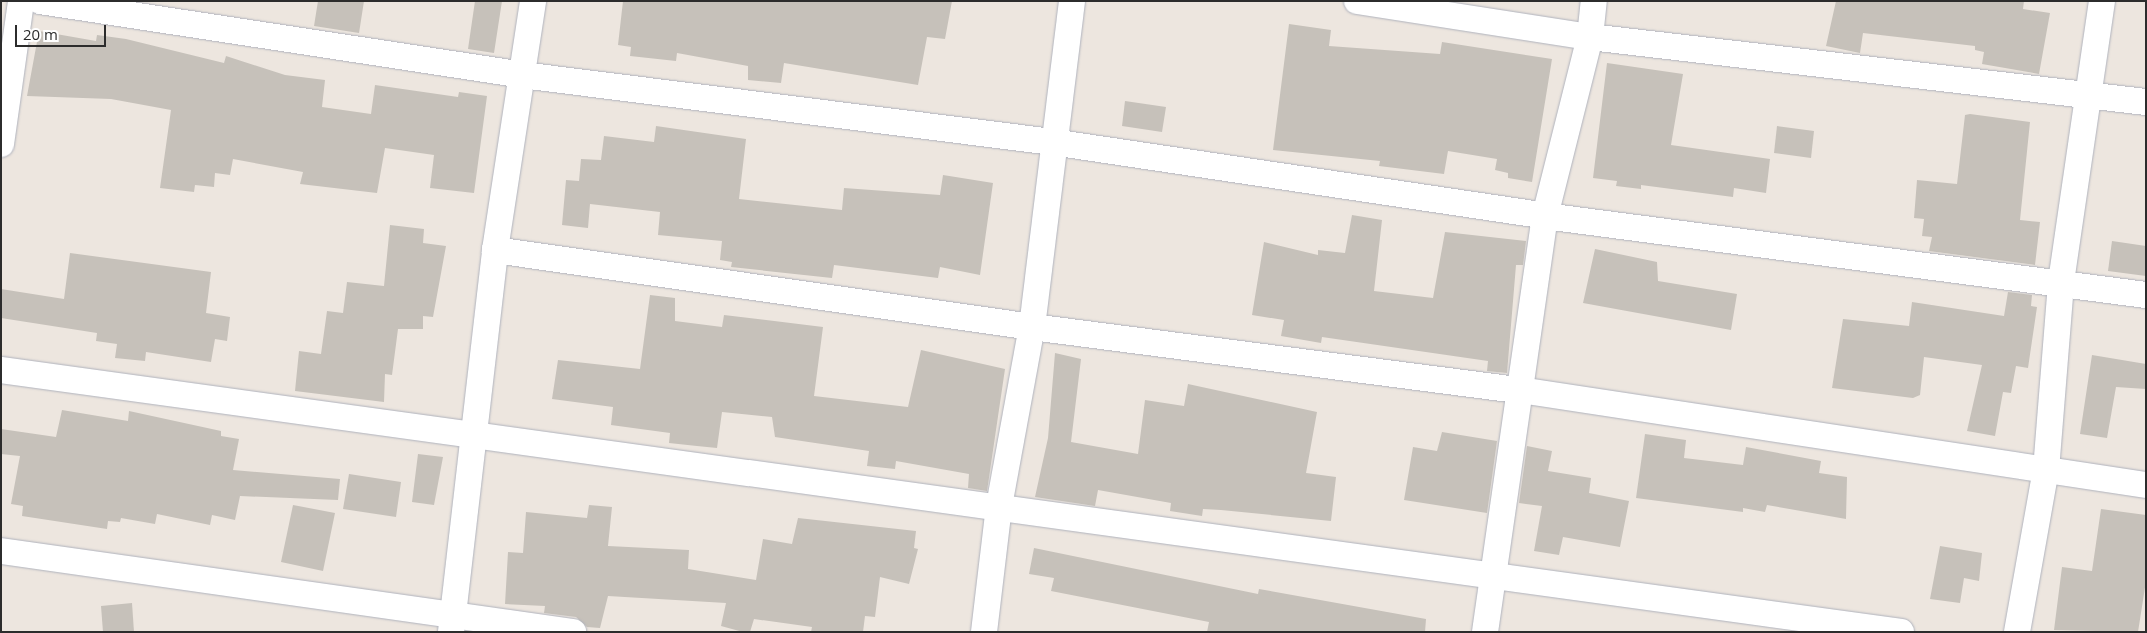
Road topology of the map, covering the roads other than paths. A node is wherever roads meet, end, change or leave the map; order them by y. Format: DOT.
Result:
graph roads {
  1 [pos="22,1"];
  2 [pos="40,1"];
  3 [pos="533,1"];
  4 [pos="1072,1"];
  5 [pos="1357,1"];
  6 [pos="1594,1"];
  7 [pos="2102,1"];
  8 [pos="1590,36"];
  9 [pos="522,75"];
  10 [pos="2089,94"];
  11 [pos="2146,102"];
  12 [pos="1052,142"];
  13 [pos="1,144"];
  14 [pos="1545,216"];
  15 [pos="495,250"];
  16 [pos="2061,282"];
  17 [pos="2146,295"];
  18 [pos="1032,328"];
  19 [pos="1,370"];
  20 [pos="1520,390"];
  21 [pos="473,433"];
  22 [pos="2046,470"];
  23 [pos="2146,485"];
  24 [pos="999,506"];
  25 [pos="1,551"];
  26 [pos="1495,573"];
  27 [pos="452,623"];
  28 [pos="573,632"];
  29 [pos="984,632"];
  30 [pos="1485,632"];
  31 [pos="1901,632"];
  32 [pos="2017,632"];
  1 -- 13 [label="street"];
  2 -- 9 [label="street"];
  3 -- 9 [label="street"];
  4 -- 12 [label="street"];
  5 -- 8 [label="street"];
  6 -- 8 [label="street"];
  7 -- 10 [label="street"];
  8 -- 10 [label="street"];
  8 -- 14 [label="street"];
  9 -- 12 [label="street"];
  9 -- 15 [label="street"];
  10 -- 11 [label="street"];
  10 -- 16 [label="street"];
  12 -- 14 [label="street"];
  12 -- 18 [label="street"];
  14 -- 16 [label="street"];
  14 -- 20 [label="street"];
  15 -- 18 [label="street"];
  15 -- 21 [label="street"];
  16 -- 17 [label="street"];
  16 -- 22 [label="street"];
  18 -- 20 [label="street"];
  18 -- 24 [label="street"];
  19 -- 21 [label="street"];
  20 -- 22 [label="street"];
  20 -- 26 [label="street"];
  21 -- 24 [label="street"];
  21 -- 27 [label="street"];
  22 -- 23 [label="street"];
  22 -- 32 [label="street"];
  24 -- 26 [label="street"];
  24 -- 29 [label="street"];
  25 -- 27 [label="street"];
  26 -- 30 [label="street"];
  26 -- 31 [label="street"];
  27 -- 28 [label="street"];
}
